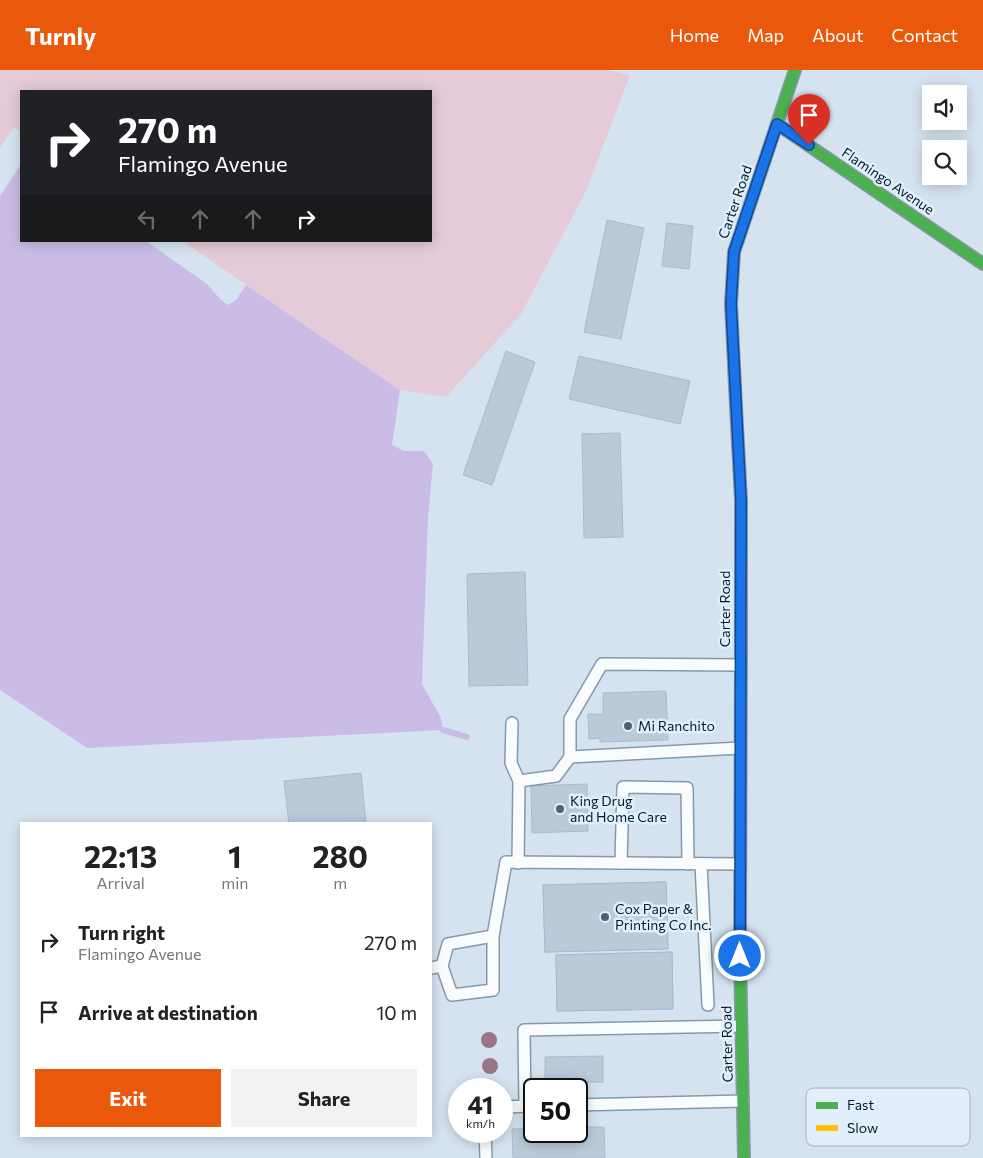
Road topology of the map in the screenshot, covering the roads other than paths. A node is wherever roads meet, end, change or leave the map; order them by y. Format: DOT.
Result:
graph roads {
  1 [pos="795,70"];
  2 [pos="777,124"];
  3 [pos="983,264"];
  4 [pos="740,665"];
  5 [pos="512,723"];
  6 [pos="740,748"];
  7 [pos="570,758"];
  8 [pos="519,781"];
  9 [pos="518,862"];
  10 [pos="621,863"];
  11 [pos="688,864"];
  12 [pos="701,864"];
  13 [pos="740,864"];
  14 [pos="493,936"];
  15 [pos="436,967"];
  16 [pos="708,1005"];
  17 [pos="741,1026"];
  18 [pos="528,1078"];
  19 [pos="743,1101"];
  20 [pos="588,1105"];
  21 [pos="485,1143"];
  22 [pos="486,1158"];
  23 [pos="744,1158"];
  1 -- 2 [label="main road, Carter Road"];
  2 -- 3 [label="main road, Flamingo Avenue"];
  2 -- 4 [label="main road, Carter Road"];
  4 -- 6 [label="main road, Carter Road"];
  4 -- 7 [label="lane"];
  5 -- 8 [label="lane"];
  6 -- 7 [label="lane"];
  6 -- 13 [label="main road, Carter Road"];
  7 -- 8 [label="lane"];
  8 -- 9 [label="lane"];
  9 -- 10 [label="lane"];
  9 -- 14 [label="lane"];
  10 -- 11 [label="lane"];
  10 -- 11 [label="lane"];
  11 -- 12 [label="lane"];
  12 -- 13 [label="lane"];
  12 -- 16 [label="lane"];
  13 -- 17 [label="main road, Carter Road"];
  14 -- 15 [label="lane"];
  14 -- 15 [label="lane"];
  17 -- 18 [label="lane"];
  17 -- 19 [label="main road, Carter Road"];
  19 -- 20 [label="lane"];
  19 -- 23 [label="main road, Carter Road"];
  21 -- 22 [label="lane"];
}
